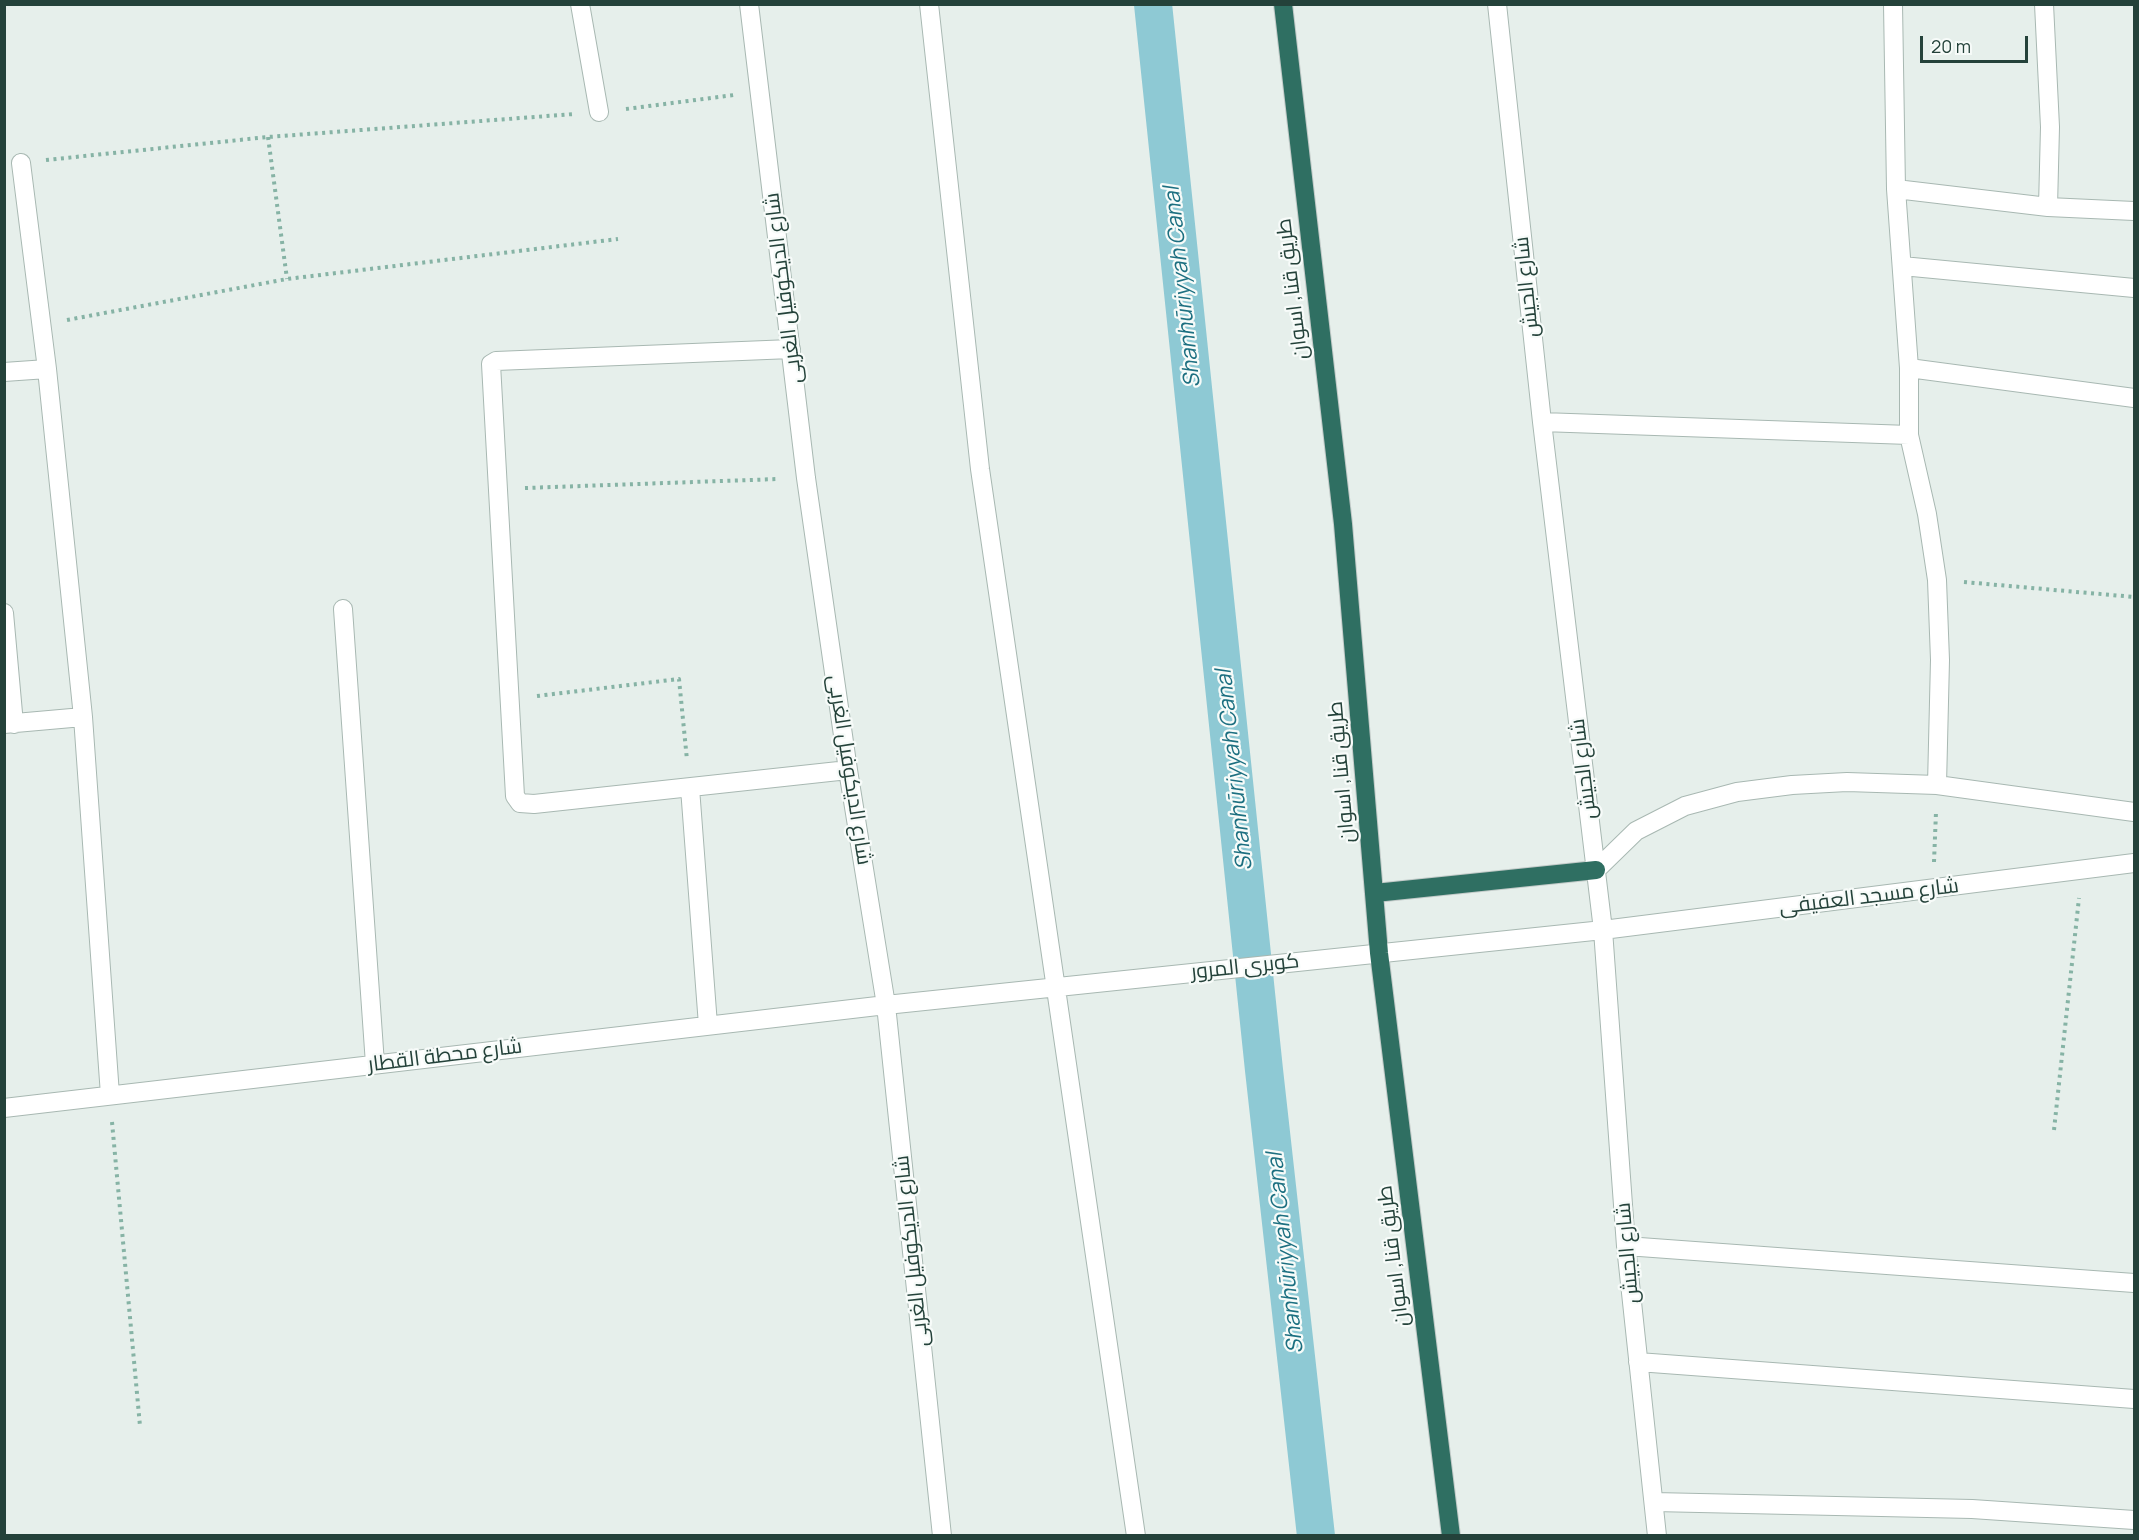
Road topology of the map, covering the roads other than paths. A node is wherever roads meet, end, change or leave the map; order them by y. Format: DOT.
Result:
graph roads {
  1 [pos="580,4"];
  2 [pos="749,4"];
  3 [pos="929,4"];
  4 [pos="1283,4"];
  5 [pos="1497,4"];
  6 [pos="1893,4"];
  7 [pos="2044,4"];
  8 [pos="599,112"];
  9 [pos="21,163"];
  10 [pos="1896,189"];
  11 [pos="2048,207"];
  12 [pos="2134,211"];
  13 [pos="1902,266"];
  14 [pos="2134,288"];
  15 [pos="791,349"];
  16 [pos="1909,368"];
  17 [pos="47,369"];
  18 [pos="4,372"];
  19 [pos="2134,398"];
  20 [pos="1542,422"];
  21 [pos="1909,435"];
  22 [pos="343,609"];
  23 [pos="4,613"];
  24 [pos="83,717"];
  25 [pos="9,724"];
  26 [pos="848,770"];
  27 [pos="1937,785"];
  28 [pos="690,788"];
  29 [pos="2134,813"];
  30 [pos="2134,863"];
  31 [pos="1596,870"];
  32 [pos="1375,892"];
  33 [pos="1604,930"];
  34 [pos="1379,953"];
  35 [pos="1055,987"];
  36 [pos="886,1005"];
  37 [pos="708,1025"];
  38 [pos="375,1064"];
  39 [pos="110,1095"];
  40 [pos="4,1108"];
  41 [pos="1626,1246"];
  42 [pos="2134,1283"];
  43 [pos="1638,1362"];
  44 [pos="2134,1398"];
  45 [pos="1654,1502"];
  46 [pos="2134,1520"];
  47 [pos="942,1536"];
  48 [pos="1136,1536"];
  49 [pos="1450,1536"];
  50 [pos="1657,1536"];
  1 -- 8 [label="street"];
  2 -- 15 [label="street, شارع الديكوفيل الغربى"];
  3 -- 35 [label="street"];
  4 -- 32 [label="highway, طريق قنا, اسوان"];
  5 -- 20 [label="street, شارع الجيش"];
  6 -- 10 [label="street"];
  7 -- 11 [label="street"];
  9 -- 17 [label="street"];
  10 -- 11 [label="street"];
  10 -- 13 [label="street"];
  11 -- 12 [label="street"];
  13 -- 14 [label="street"];
  13 -- 16 [label="street"];
  15 -- 26 [label="street, شارع الديكوفيل الغربى"];
  15 -- 28 [label="street"];
  16 -- 19 [label="street"];
  16 -- 21 [label="street"];
  17 -- 18 [label="street"];
  17 -- 24 [label="street"];
  20 -- 21 [label="street"];
  20 -- 31 [label="street, شارع الجيش"];
  21 -- 27 [label="street"];
  22 -- 38 [label="street"];
  23 -- 25 [label="street"];
  24 -- 25 [label="street"];
  24 -- 39 [label="street"];
  26 -- 28 [label="street"];
  26 -- 36 [label="street, شارع الديكوفيل الغربى"];
  27 -- 29 [label="street"];
  27 -- 31 [label="street"];
  28 -- 37 [label="street"];
  30 -- 33 [label="street, شارع مسجد العفيفى"];
  31 -- 32 [label="highway"];
  31 -- 33 [label="street, شارع الجيش"];
  32 -- 34 [label="highway, طريق قنا, اسوان"];
  33 -- 34 [label="street, كوبرى المرور"];
  33 -- 41 [label="street, شارع الجيش"];
  34 -- 35 [label="street, كوبرى المرور"];
  34 -- 49 [label="highway, طريق قنا, اسوان"];
  35 -- 36 [label="street, كوبرى المرور"];
  35 -- 48 [label="street"];
  36 -- 37 [label="street, شارع محطة القطار"];
  36 -- 47 [label="street, شارع الديكوفيل الغربى"];
  37 -- 38 [label="street, شارع محطة القطار"];
  38 -- 39 [label="street, شارع محطة القطار"];
  39 -- 40 [label="street, شارع محطة القطار"];
  41 -- 42 [label="street"];
  41 -- 43 [label="street, شارع الجيش"];
  43 -- 44 [label="street"];
  43 -- 45 [label="street, شارع الجيش"];
  45 -- 46 [label="street"];
  45 -- 50 [label="street, شارع الجيش"];
}
